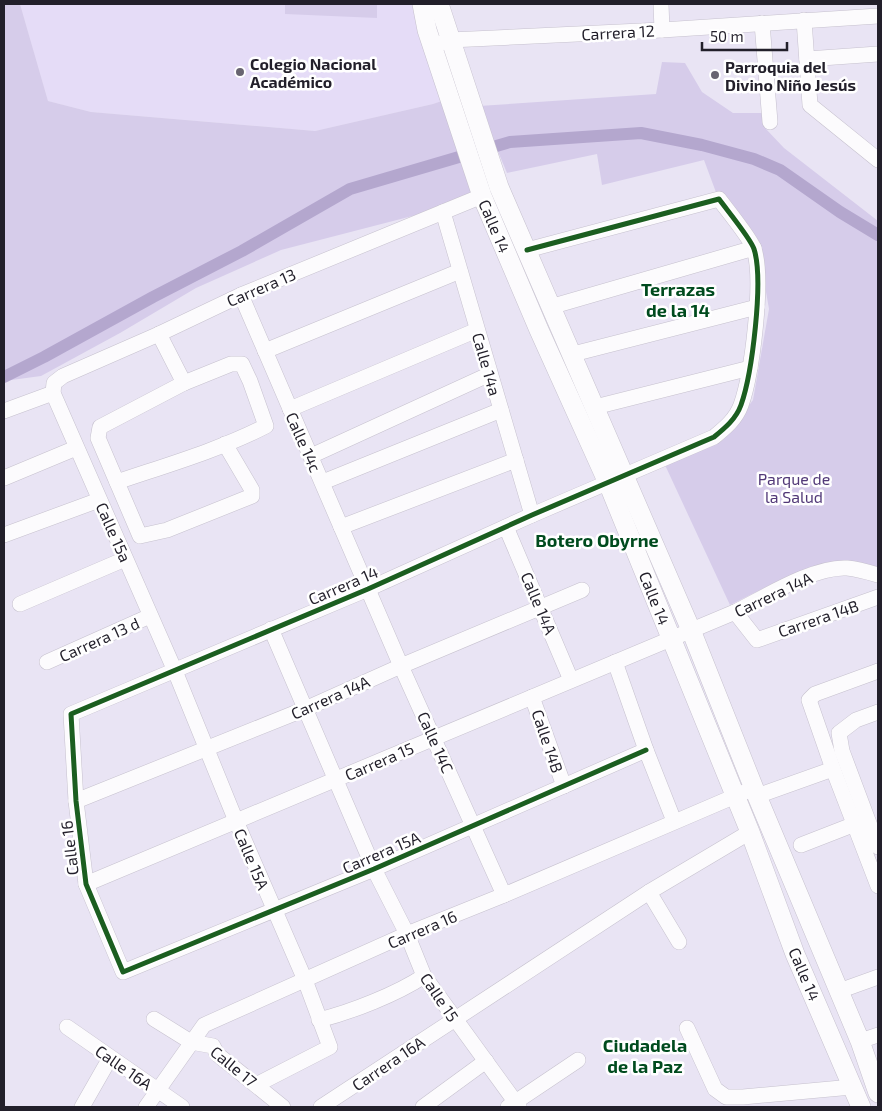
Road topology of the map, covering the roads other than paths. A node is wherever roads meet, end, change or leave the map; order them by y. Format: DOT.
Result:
graph roads {
  1 [pos="422,4"];
  2 [pos="439,4"];
  3 [pos="661,4"];
  4 [pos="861,10"];
  5 [pos="878,16"];
  6 [pos="804,20"];
  7 [pos="762,23"];
  8 [pos="662,30"];
  9 [pos="441,43"];
  10 [pos="878,54"];
  11 [pos="807,59"];
  12 [pos="770,122"];
  13 [pos="878,160"];
  14 [pos="482,196"];
  15 [pos="443,212"];
  16 [pos="754,248"];
  17 [pos="527,250"];
  18 [pos="460,271"];
  19 [pos="241,295"];
  20 [pos="550,307"];
  21 [pos="757,307"];
  22 [pos="477,330"];
  23 [pos="159,334"];
  24 [pos="265,350"];
  25 [pos="572,354"];
  26 [pos="750,368"];
  27 [pos="490,374"];
  28 [pos="184,383"];
  29 [pos="53,393"];
  30 [pos="595,407"];
  31 [pos="290,409"];
  32 [pos="501,410"];
  33 [pos="4,411"];
  34 [pos="226,444"];
  35 [pos="76,448"];
  36 [pos="311,456"];
  37 [pos="516,460"];
  38 [pos="4,478"];
  39 [pos="616,480"];
  40 [pos="117,482"];
  41 [pos="323,482"];
  42 [pos="99,500"];
  43 [pos="532,515"];
  44 [pos="341,527"];
  45 [pos="506,527"];
  46 [pos="4,535"];
  47 [pos="125,559"];
  48 [pos="878,575"];
  49 [pos="368,589"];
  50 [pos="582,590"];
  51 [pos="878,597"];
  52 [pos="20,604"];
  53 [pos="541,608"];
  54 [pos="735,612"];
  55 [pos="150,616"];
  56 [pos="271,629"];
  57 [pos="691,630"];
  58 [pos="671,638"];
  59 [pos="47,662"];
  60 [pos="615,662"];
  61 [pos="401,666"];
  62 [pos="175,671"];
  63 [pos="878,671"];
  64 [pos="571,680"];
  65 [pos="532,697"];
  66 [pos="306,709"];
  67 [pos="878,712"];
  68 [pos="71,714"];
  69 [pos="434,738"];
  70 [pos="206,748"];
  71 [pos="646,750"];
  72 [pos="834,769"];
  73 [pos="336,779"];
  74 [pos="564,786"];
  75 [pos="755,792"];
  76 [pos="734,796"];
  77 [pos="76,801"];
  78 [pos="236,821"];
  79 [pos="674,821"];
  80 [pos="855,824"];
  81 [pos="474,826"];
  82 [pos="750,832"];
  83 [pos="801,845"];
  84 [pos="878,847"];
  85 [pos="374,868"];
  86 [pos="86,884"];
  87 [pos="878,886"];
  88 [pos="649,892"];
  89 [pos="504,896"];
  90 [pos="274,910"];
  91 [pos="407,934"];
  92 [pos="679,942"];
  93 [pos="123,972"];
  94 [pos="424,976"];
  95 [pos="878,977"];
  96 [pos="306,980"];
  97 [pos="839,991"];
  98 [pos="154,1019"];
  99 [pos="454,1019"];
  100 [pos="319,1020"];
  101 [pos="67,1027"];
  102 [pos="687,1028"];
  103 [pos="878,1035"];
  104 [pos="860,1041"];
  105 [pos="191,1042"];
  106 [pos="110,1058"];
  107 [pos="578,1060"];
  108 [pos="486,1061"];
  109 [pos="256,1085"];
  110 [pos="852,1087"];
  111 [pos="157,1090"];
  112 [pos="878,1093"];
  113 [pos="726,1102"];
  114 [pos="89,1105"];
  115 [pos="514,1106"];
  116 [pos="146,1107"];
  117 [pos="182,1107"];
  118 [pos="283,1107"];
  119 [pos="321,1107"];
  120 [pos="422,1107"];
  121 [pos="861,1107"];
  1 -- 9 [label="main road, Calle 14"];
  2 -- 9 [label="main road, Calle 14"];
  3 -- 8 [label="street"];
  4 -- 5 [label="street, Carrera 12"];
  4 -- 6 [label="street, Carrera 12"];
  6 -- 7 [label="street, Carrera 12"];
  6 -- 11 [label="street"];
  7 -- 8 [label="street, Carrera 12"];
  7 -- 12 [label="street"];
  8 -- 9 [label="street, Carrera 12"];
  9 -- 14 [label="main road, Calle 14"];
  9 -- 17 [label="main road, Calle 14"];
  10 -- 11 [label="street"];
  11 -- 13 [label="street"];
  14 -- 15 [label="street, Carrera 13"];
  14 -- 39 [label="main road, Calle 14"];
  15 -- 18 [label="street, Calle 14a"];
  15 -- 19 [label="street, Carrera 13"];
  16 -- 17 [label="street"];
  16 -- 20 [label="street"];
  16 -- 21 [label="street, Carrera 14"];
  17 -- 20 [label="main road, Calle 14"];
  18 -- 22 [label="street, Calle 14a"];
  18 -- 24 [label="street"];
  19 -- 23 [label="street, Carrera 13"];
  19 -- 24 [label="street, Calle 14c"];
  20 -- 25 [label="main road, Calle 14"];
  21 -- 25 [label="street"];
  21 -- 26 [label="street, Carrera 14"];
  22 -- 27 [label="street, Calle 14a"];
  22 -- 31 [label="street"];
  23 -- 28 [label="street"];
  23 -- 29 [label="street, Carrera 13"];
  24 -- 31 [label="street, Calle 14c"];
  25 -- 30 [label="main road, Calle 14"];
  26 -- 30 [label="street"];
  26 -- 39 [label="street, Carrera 14"];
  27 -- 32 [label="street, Calle 14a"];
  27 -- 36 [label="street"];
  28 -- 34 [label="street"];
  28 -- 40 [label="street"];
  29 -- 33 [label="street"];
  29 -- 35 [label="street, Calle 15a"];
  30 -- 39 [label="main road, Calle 14"];
  31 -- 36 [label="street, Calle 14c"];
  32 -- 37 [label="street, Calle 14a"];
  32 -- 41 [label="street"];
  34 -- 40 [label="street"];
  34 -- 40 [label="street"];
  35 -- 38 [label="street"];
  35 -- 42 [label="street, Calle 15a"];
  36 -- 41 [label="street, Calle 14c"];
  37 -- 43 [label="street, Calle 14a"];
  37 -- 44 [label="street"];
  39 -- 43 [label="street, Carrera 14"];
  39 -- 57 [label="main road, Calle 14"];
  39 -- 58 [label="main road, Calle 14"];
  41 -- 44 [label="street, Calle 14c"];
  42 -- 46 [label="street"];
  42 -- 47 [label="street, Calle 15a"];
  43 -- 45 [label="street, Carrera 14"];
  44 -- 49 [label="street, Calle 14c"];
  45 -- 49 [label="street, Carrera 14"];
  45 -- 53 [label="street, Calle 14A"];
  47 -- 52 [label="street"];
  47 -- 55 [label="street, Calle 15a"];
  48 -- 54 [label="street, Carrera 14A"];
  49 -- 56 [label="street, Carrera 14"];
  49 -- 61 [label="street, Calle 14C"];
  50 -- 53 [label="street, Carrera 14A"];
  51 -- 54 [label="street, Carrera 14B"];
  53 -- 61 [label="street, Carrera 14A"];
  53 -- 64 [label="street, Calle 14A"];
  54 -- 57 [label="street, Carrera 14A"];
  55 -- 59 [label="street, Carrera 13 d"];
  55 -- 62 [label="street, Calle 15a"];
  56 -- 62 [label="street, Carrera 14"];
  56 -- 66 [label="street, Calle 15"];
  57 -- 58 [label="street, Carrera 14A"];
  57 -- 75 [label="main road, Calle 14"];
  58 -- 60 [label="street, Carrera 15"];
  58 -- 76 [label="main road, Calle 14"];
  60 -- 64 [label="street, Carrera 15"];
  60 -- 71 [label="street"];
  61 -- 66 [label="street, Carrera 14A"];
  61 -- 69 [label="street, Calle 14C"];
  62 -- 68 [label="street, Carrera 14"];
  62 -- 70 [label="street, Calle 15A"];
  63 -- 72 [label="street"];
  64 -- 65 [label="street, Carrera 15"];
  65 -- 69 [label="street, Carrera 15"];
  65 -- 74 [label="street, Calle 14B"];
  66 -- 70 [label="street, Carrera 14A"];
  66 -- 73 [label="street, Calle 15"];
  67 -- 84 [label="street"];
  68 -- 77 [label="street, Calle 16"];
  69 -- 73 [label="street, Carrera 15"];
  69 -- 81 [label="street, Calle 14C"];
  70 -- 77 [label="street, Carrera 14A"];
  70 -- 78 [label="street, Calle 15A"];
  71 -- 74 [label="street, Carrera 15A"];
  71 -- 79 [label="street"];
  72 -- 75 [label="street, Carrera 16"];
  72 -- 80 [label="street"];
  73 -- 78 [label="street, Carrera 15"];
  73 -- 85 [label="street, Calle 15"];
  74 -- 81 [label="street, Carrera 15A"];
  75 -- 76 [label="street, Carrera 16"];
  75 -- 97 [label="main road, Calle 14"];
  76 -- 79 [label="street, Carrera 16"];
  76 -- 82 [label="main road, Calle 14"];
  77 -- 86 [label="street, Calle 16"];
  78 -- 86 [label="street, Carrera 15"];
  78 -- 90 [label="street, Calle 15A"];
  79 -- 89 [label="street, Carrera 16"];
  80 -- 83 [label="street"];
  80 -- 87 [label="street"];
  81 -- 85 [label="street, Carrera 15A"];
  81 -- 89 [label="street, Calle 14C"];
  82 -- 88 [label="street, Carrera 16A"];
  82 -- 110 [label="main road, Calle 14"];
  85 -- 90 [label="street, Carrera 15A"];
  85 -- 91 [label="street, Calle 15"];
  86 -- 93 [label="street, Calle 16"];
  88 -- 92 [label="street"];
  88 -- 99 [label="street, Carrera 16A"];
  89 -- 91 [label="street, Carrera 16"];
  90 -- 93 [label="street, Carrera 15A"];
  90 -- 96 [label="street, Calle 15A"];
  91 -- 94 [label="street, Calle 15"];
  91 -- 96 [label="street, Carrera 16"];
  94 -- 99 [label="street, Calle 15"];
  94 -- 100 [label="street"];
  95 -- 97 [label="street"];
  96 -- 100 [label="street, Calle 15A"];
  96 -- 105 [label="street, Carrera 16"];
  97 -- 104 [label="main road, Calle 14"];
  98 -- 105 [label="street, Calle 17"];
  99 -- 108 [label="street, Calle 15"];
  99 -- 119 [label="street, Carrera 16A"];
  100 -- 109 [label="street, Calle 15A"];
  101 -- 106 [label="street, Calle 16A"];
  102 -- 113 [label="street"];
  103 -- 104 [label="street"];
  104 -- 112 [label="main road, Calle 14"];
  105 -- 109 [label="street, Calle 17"];
  105 -- 111 [label="street, Carrera 16"];
  106 -- 111 [label="street, Calle 16A"];
  106 -- 114 [label="street"];
  107 -- 115 [label="street"];
  108 -- 115 [label="street, Calle 15"];
  108 -- 120 [label="street"];
  109 -- 118 [label="street, Calle 17"];
  110 -- 113 [label="street"];
  110 -- 121 [label="main road, Calle 14"];
  111 -- 116 [label="street, Carrera 16"];
  111 -- 117 [label="street, Calle 16A"];
}
